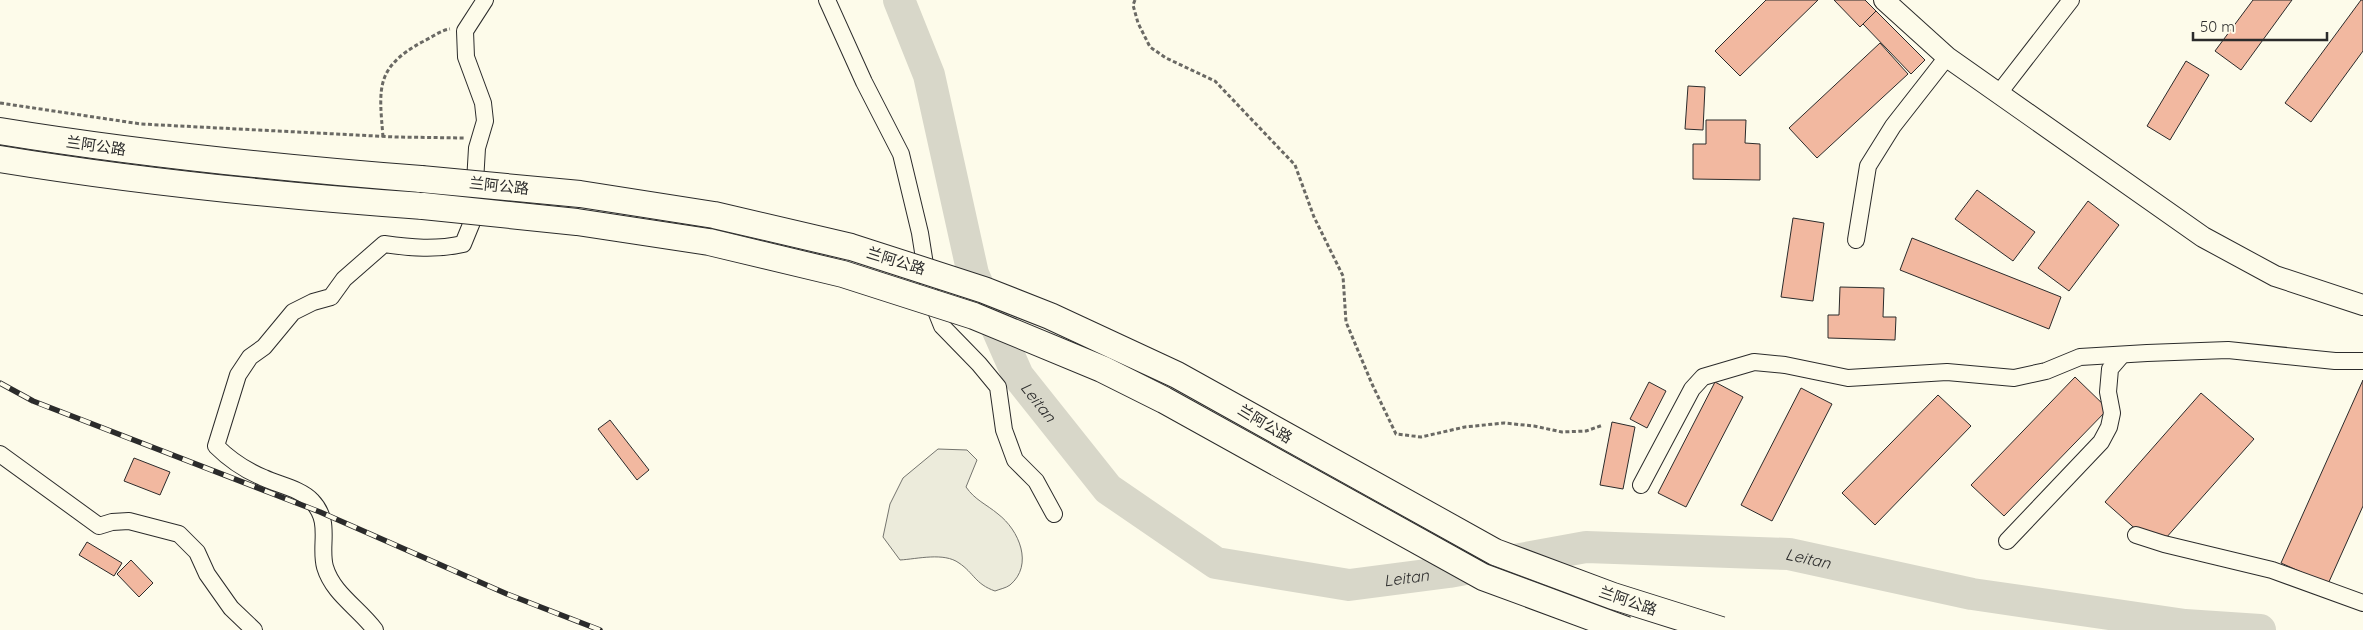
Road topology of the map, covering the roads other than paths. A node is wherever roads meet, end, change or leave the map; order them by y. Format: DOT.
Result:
graph roads {
  1 [pos="485,0"];
  2 [pos="827,0"];
  3 [pos="1884,0"];
  4 [pos="2071,0"];
  5 [pos="1946,57"];
  6 [pos="1999,93"];
  7 [pos="0,131"];
  8 [pos="0,159"];
  9 [pos="1856,240"];
  10 [pos="2363,305"];
  11 [pos="2122,355"];
  12 [pos="2363,361"];
  13 [pos="0,454"];
  14 [pos="1641,485"];
  15 [pos="1054,514"];
  16 [pos="2136,535"];
  17 [pos="2007,541"];
  18 [pos="2363,603"];
  19 [pos="254,630"];
  20 [pos="375,630"];
  21 [pos="1626,630"];
  22 [pos="1721,630"];
  1 -- 20 [label="street"];
  2 -- 15 [label="street"];
  3 -- 5 [label="street"];
  4 -- 6 [label="street"];
  5 -- 6 [label="street"];
  5 -- 9 [label="street"];
  6 -- 10 [label="street"];
  7 -- 22 [label="highway, 兰阿公路, bridge"];
  8 -- 21 [label="highway, 兰阿公路, bridge"];
  11 -- 12 [label="street"];
  11 -- 14 [label="street"];
  11 -- 17 [label="street"];
  13 -- 19 [label="street"];
  16 -- 18 [label="street"];
}
